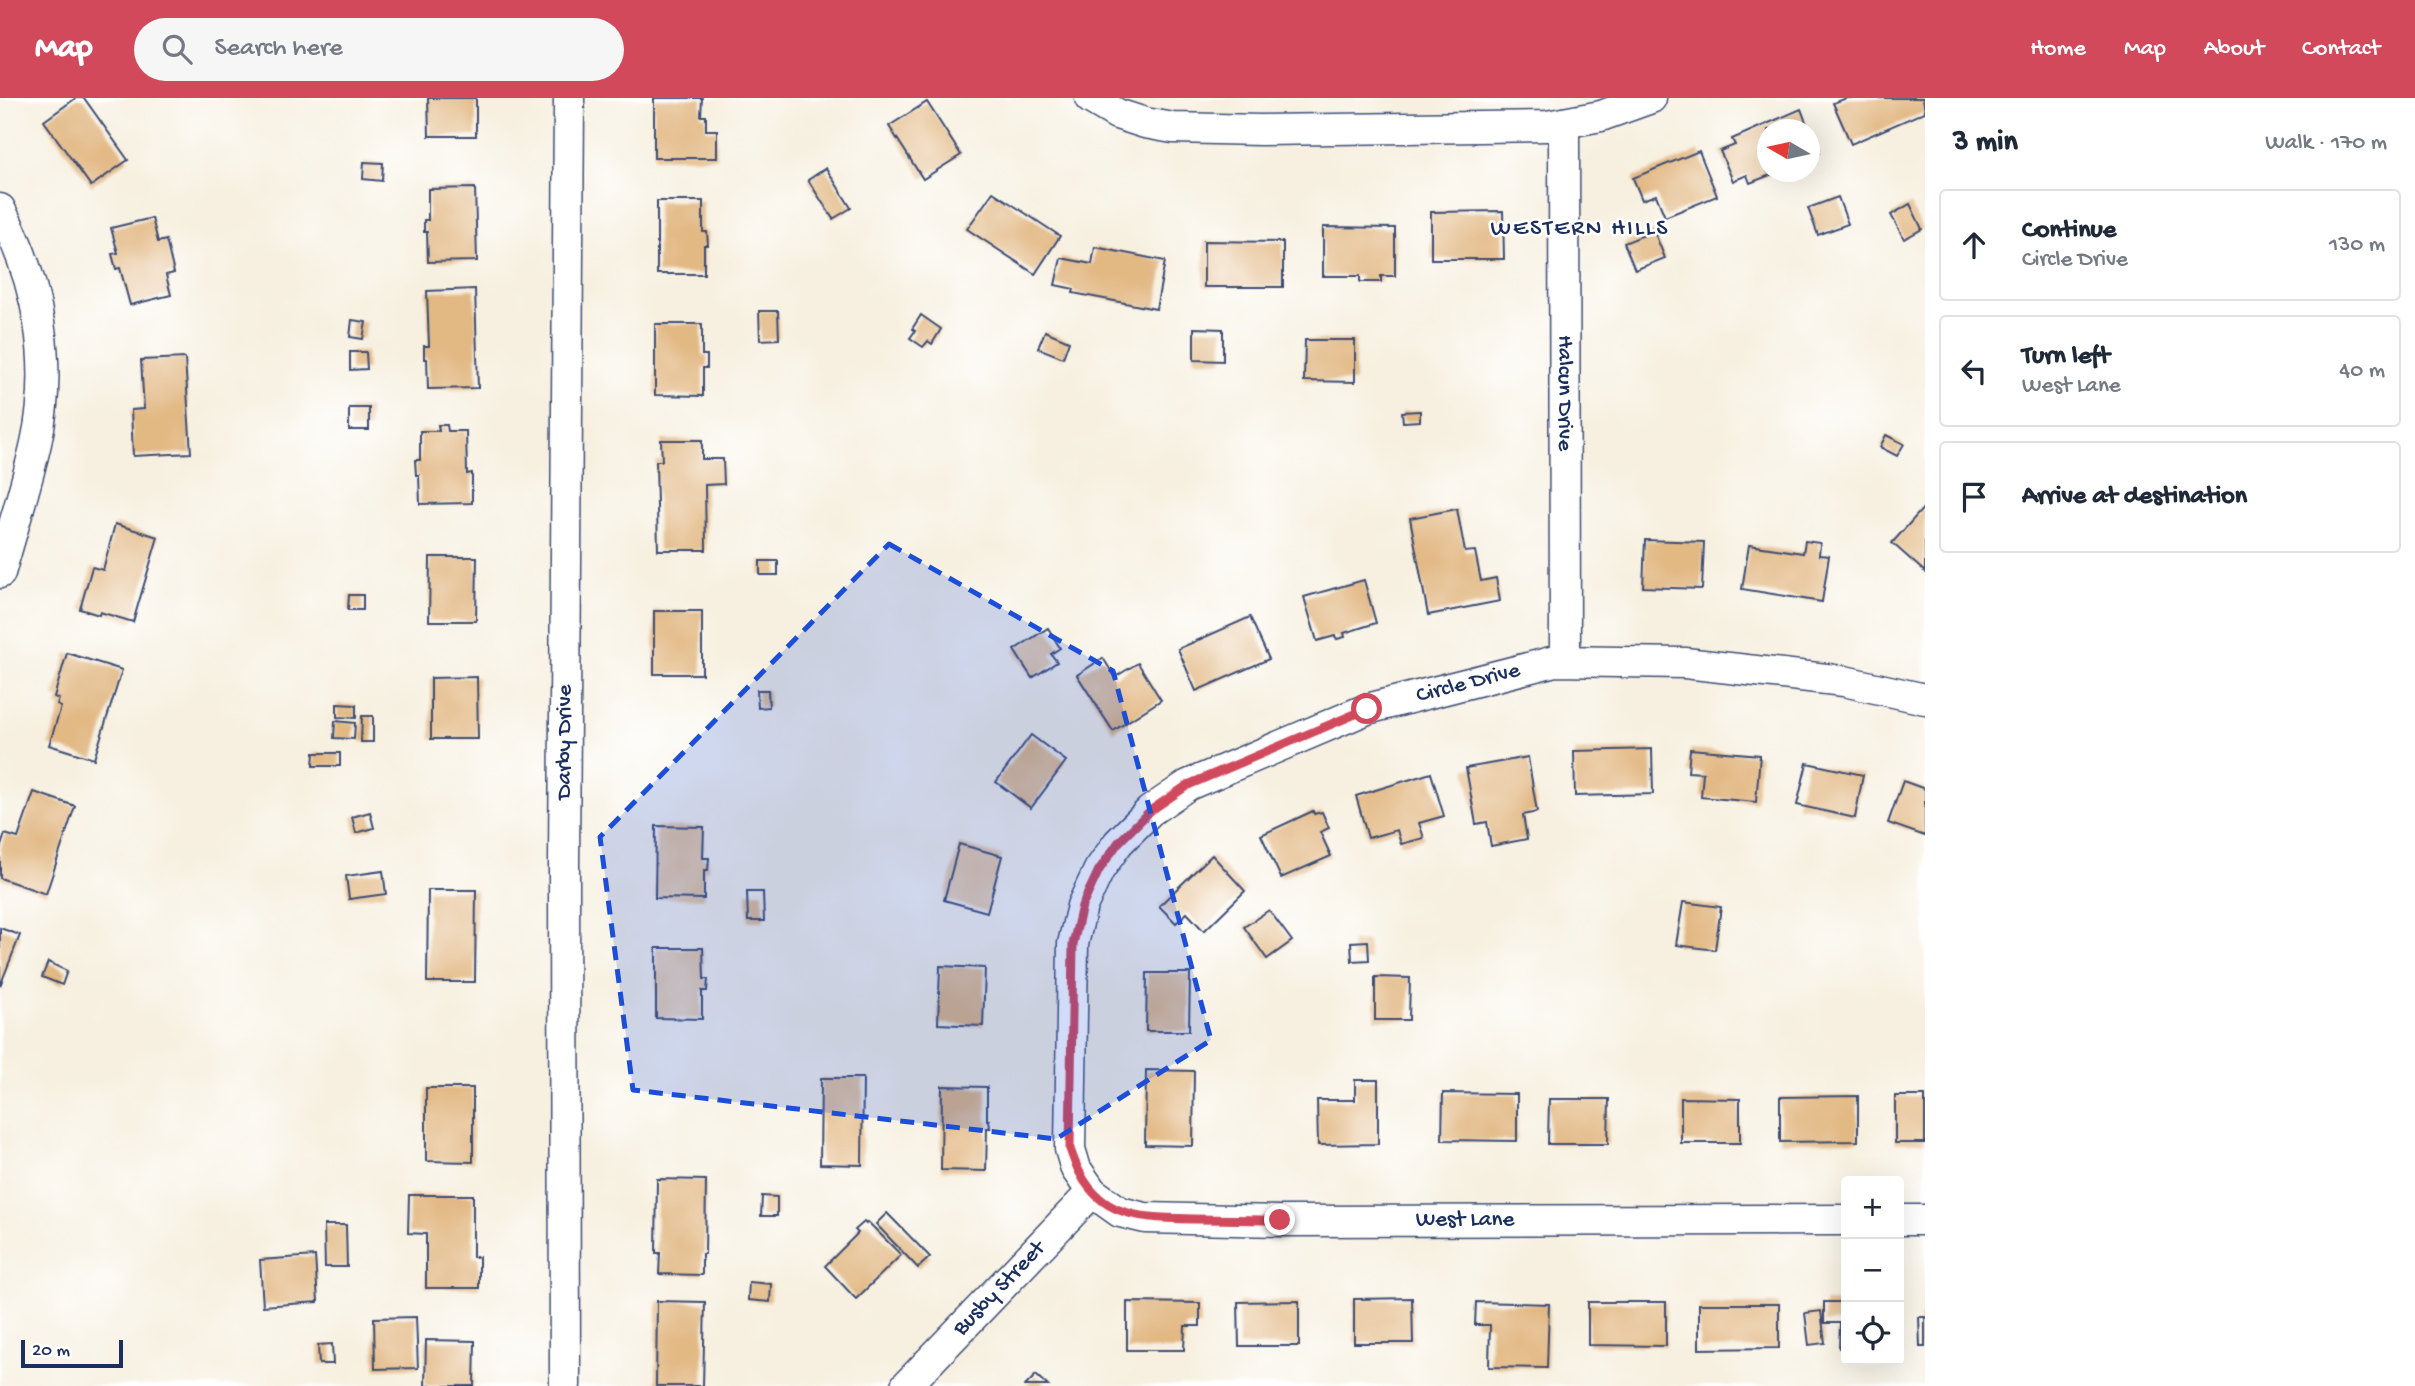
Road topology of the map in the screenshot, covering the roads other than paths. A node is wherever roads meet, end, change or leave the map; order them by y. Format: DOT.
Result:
graph roads {
  1 [pos="569,98"];
  2 [pos="1090,98"];
  3 [pos="1651,98"];
  4 [pos="1564,123"];
  5 [pos="0,209"];
  6 [pos="0,573"];
  7 [pos="1565,660"];
  8 [pos="1925,699"];
  9 [pos="1091,1192"];
  10 [pos="1841,1220"];
  11 [pos="1904,1220"];
  12 [pos="1925,1220"];
  13 [pos="565,1386"];
  14 [pos="906,1386"];
  1 -- 13 [label="street, Darby Drive"];
  2 -- 4 [label="street"];
  3 -- 4 [label="street"];
  4 -- 7 [label="street, Halcun Drive"];
  5 -- 6 [label="street"];
  7 -- 8 [label="street, Circle Drive"];
  7 -- 9 [label="street, Circle Drive"];
  9 -- 10 [label="street, West Lane"];
  9 -- 14 [label="street, Busby Street"];
  11 -- 12 [label="street"];
}
